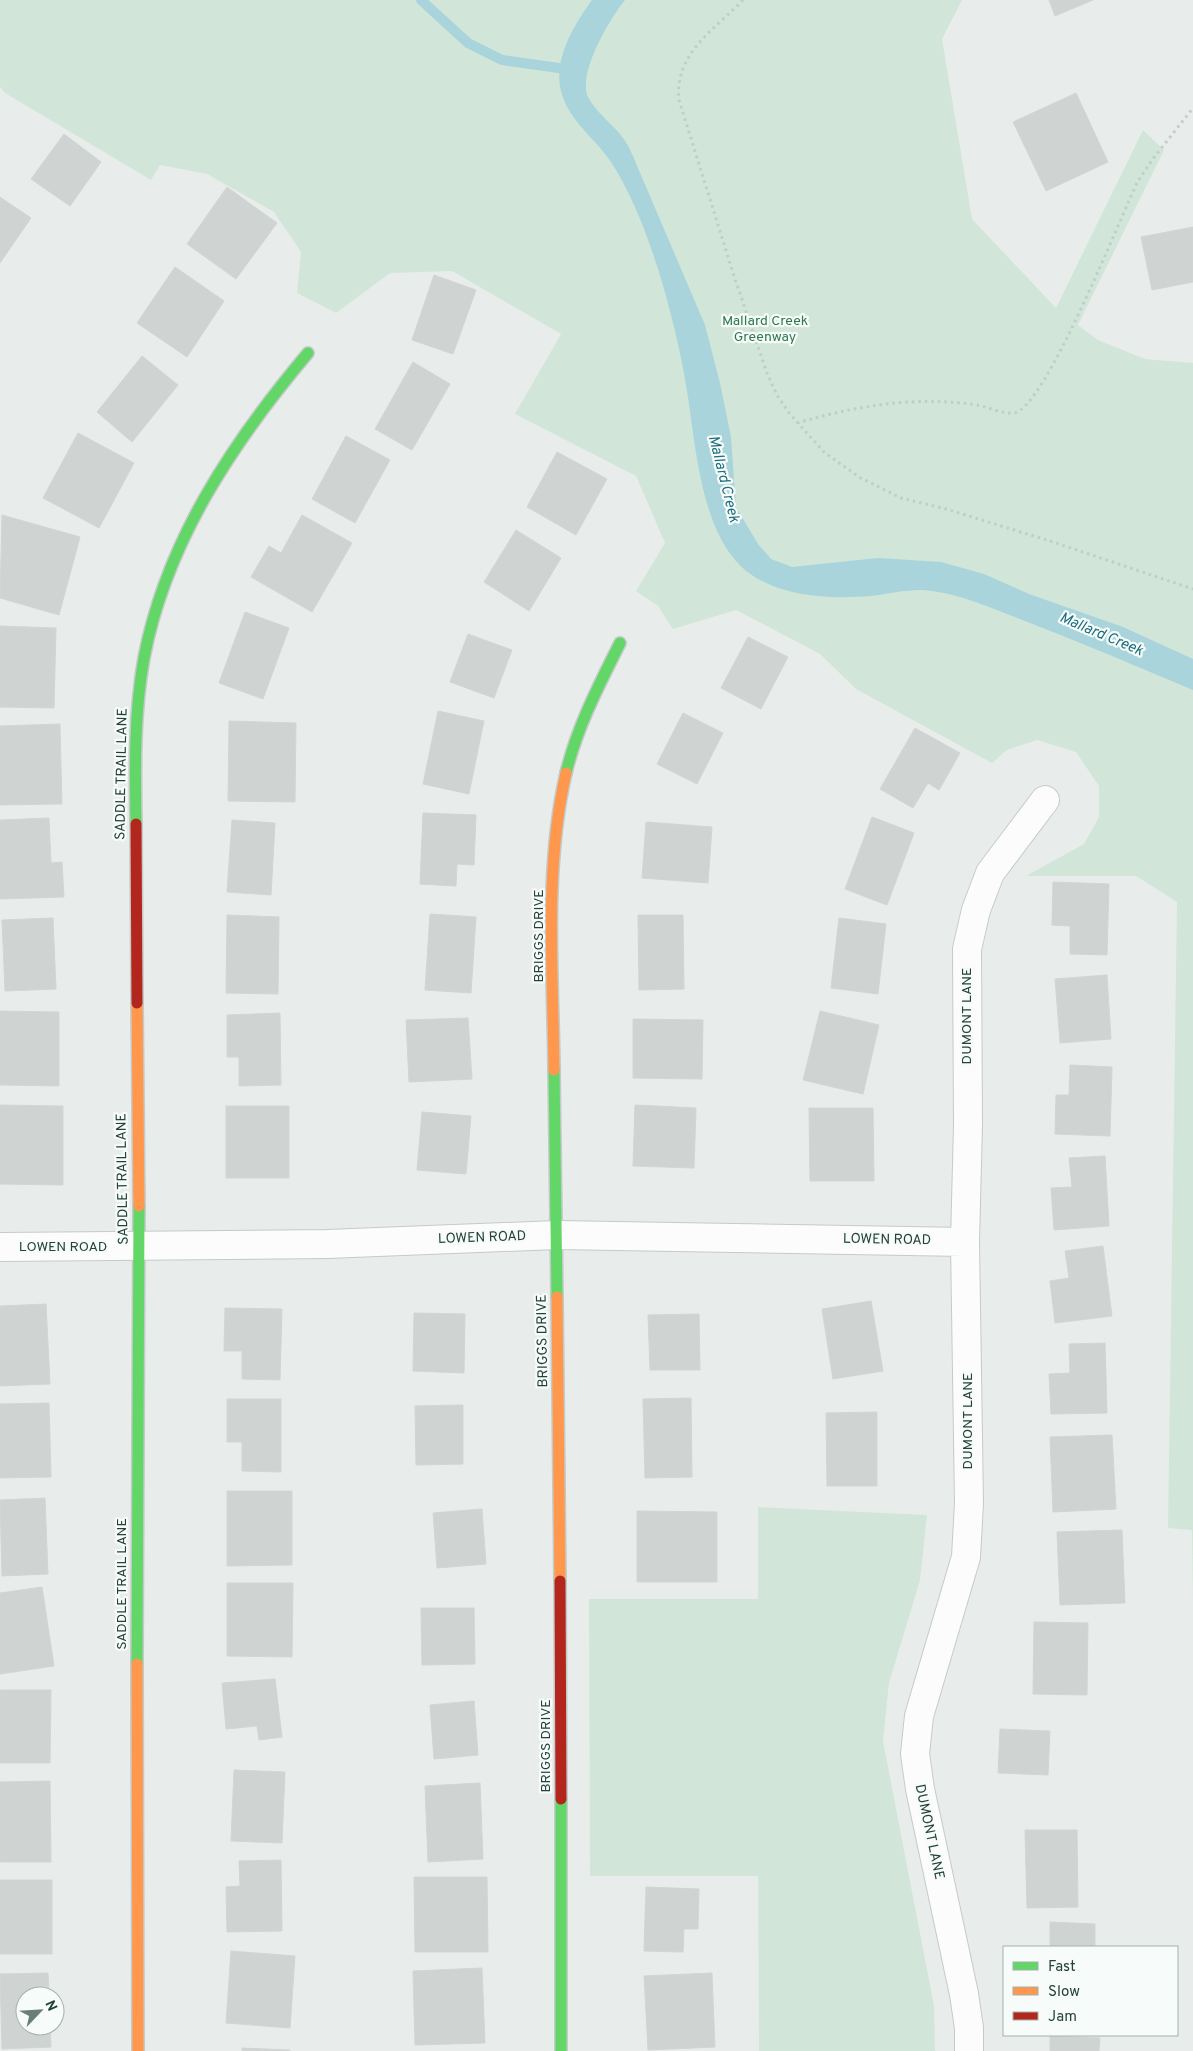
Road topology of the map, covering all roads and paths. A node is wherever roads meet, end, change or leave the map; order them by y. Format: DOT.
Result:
graph roads {
  1 [pos="742,0"];
  2 [pos="1193,108"];
  3 [pos="308,353"];
  4 [pos="797,423"];
  5 [pos="1193,589"];
  6 [pos="620,643"];
  7 [pos="1045,800"];
  8 [pos="557,1235"];
  9 [pos="965,1242"];
  10 [pos="0,1247"];
  11 [pos="140,1247"];
  12 [pos="138,2051"];
  13 [pos="561,2051"];
  14 [pos="969,2051"];
  1 -- 4 [label="path"];
  2 -- 4 [label="path"];
  3 -- 11 [label="street, SADDLE TRAIL LANE"];
  4 -- 5 [label="path"];
  6 -- 8 [label="street, BRIGGS DRIVE"];
  7 -- 9 [label="street, DUMONT LANE"];
  8 -- 9 [label="street, LOWEN ROAD"];
  8 -- 11 [label="street, LOWEN ROAD"];
  8 -- 13 [label="street, BRIGGS DRIVE"];
  9 -- 14 [label="street, DUMONT LANE"];
  10 -- 11 [label="street, LOWEN ROAD"];
  11 -- 12 [label="street, SADDLE TRAIL LANE"];
}
